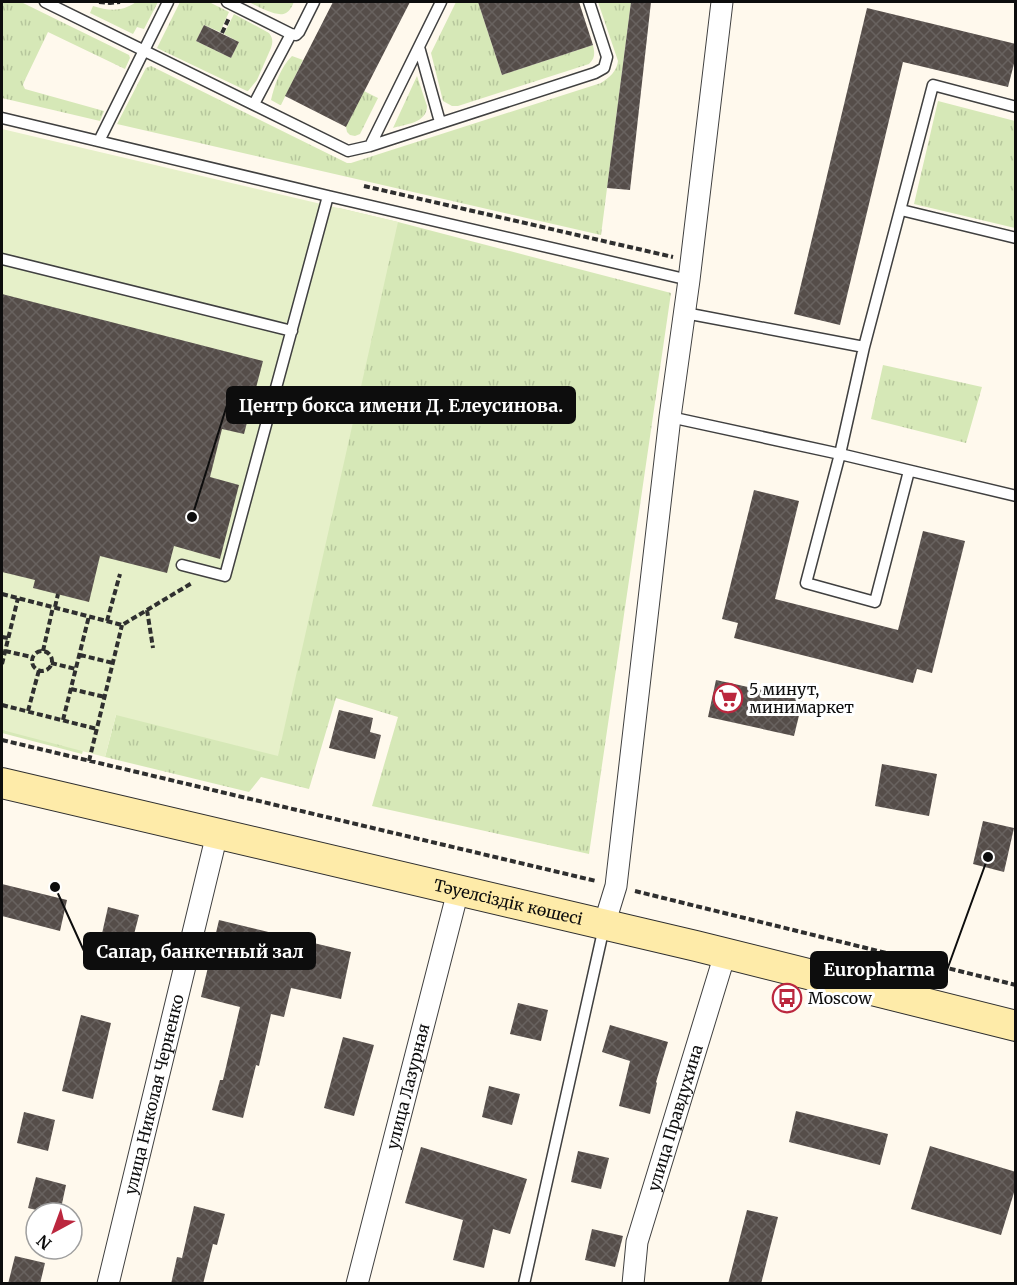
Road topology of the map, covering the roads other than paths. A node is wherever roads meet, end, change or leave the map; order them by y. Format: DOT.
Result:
graph roads {
  1 [pos="45,2"];
  2 [pos="168,2"];
  3 [pos="227,2"];
  4 [pos="314,2"];
  5 [pos="441,2"];
  6 [pos="589,2"];
  7 [pos="722,2"];
  8 [pos="291,34"];
  9 [pos="419,47"];
  10 [pos="143,50"];
  11 [pos="254,105"];
  12 [pos="1016,107"];
  13 [pos="2,118"];
  14 [pos="440,122"];
  15 [pos="99,141"];
  16 [pos="370,146"];
  17 [pos="328,196"];
  18 [pos="901,210"];
  19 [pos="1016,238"];
  20 [pos="2,259"];
  21 [pos="689,280"];
  22 [pos="685,313"];
  23 [pos="292,331"];
  24 [pos="864,347"];
  25 [pos="670,417"];
  26 [pos="840,454"];
  27 [pos="909,471"];
  28 [pos="1016,496"];
  29 [pos="182,565"];
  30 [pos="2,783"];
  31 [pos="217,834"];
  32 [pos="458,891"];
  33 [pos="604,925"];
  34 [pos="725,954"];
  35 [pos="1016,1026"];
  36 [pos="108,1284"];
  37 [pos="357,1284"];
  38 [pos="524,1284"];
  39 [pos="633,1284"];
  1 -- 10 [label="lane"];
  2 -- 10 [label="lane"];
  3 -- 8 [label="lane"];
  4 -- 8 [label="lane"];
  5 -- 9 [label="lane"];
  6 -- 14 [label="lane"];
  7 -- 21 [label="street"];
  8 -- 11 [label="lane"];
  9 -- 14 [label="lane"];
  9 -- 16 [label="lane"];
  10 -- 11 [label="lane"];
  10 -- 15 [label="lane"];
  11 -- 16 [label="lane"];
  12 -- 18 [label="lane"];
  13 -- 15 [label="lane"];
  14 -- 16 [label="lane"];
  15 -- 17 [label="lane"];
  17 -- 21 [label="lane"];
  17 -- 23 [label="lane"];
  18 -- 19 [label="lane"];
  18 -- 24 [label="lane"];
  20 -- 23 [label="lane"];
  21 -- 22 [label="street"];
  22 -- 24 [label="lane"];
  22 -- 25 [label="street"];
  23 -- 29 [label="lane"];
  24 -- 26 [label="lane"];
  25 -- 26 [label="lane"];
  25 -- 33 [label="street"];
  26 -- 27 [label="lane"];
  26 -- 27 [label="lane"];
  27 -- 28 [label="lane"];
  30 -- 31 [label="main road, Тәуелсіздік көшесі"];
  31 -- 32 [label="main road, Тәуелсіздік көшесі"];
  31 -- 36 [label="street, улица Николая Черненко"];
  32 -- 33 [label="main road, Тәуелсіздік көшесі"];
  32 -- 37 [label="street, улица Лазурная"];
  33 -- 34 [label="main road, Тәуелсіздік көшесі"];
  33 -- 38 [label="lane"];
  34 -- 35 [label="main road, Тәуелсіздік көшесі"];
  34 -- 39 [label="street, улица Правдухина"];
}
